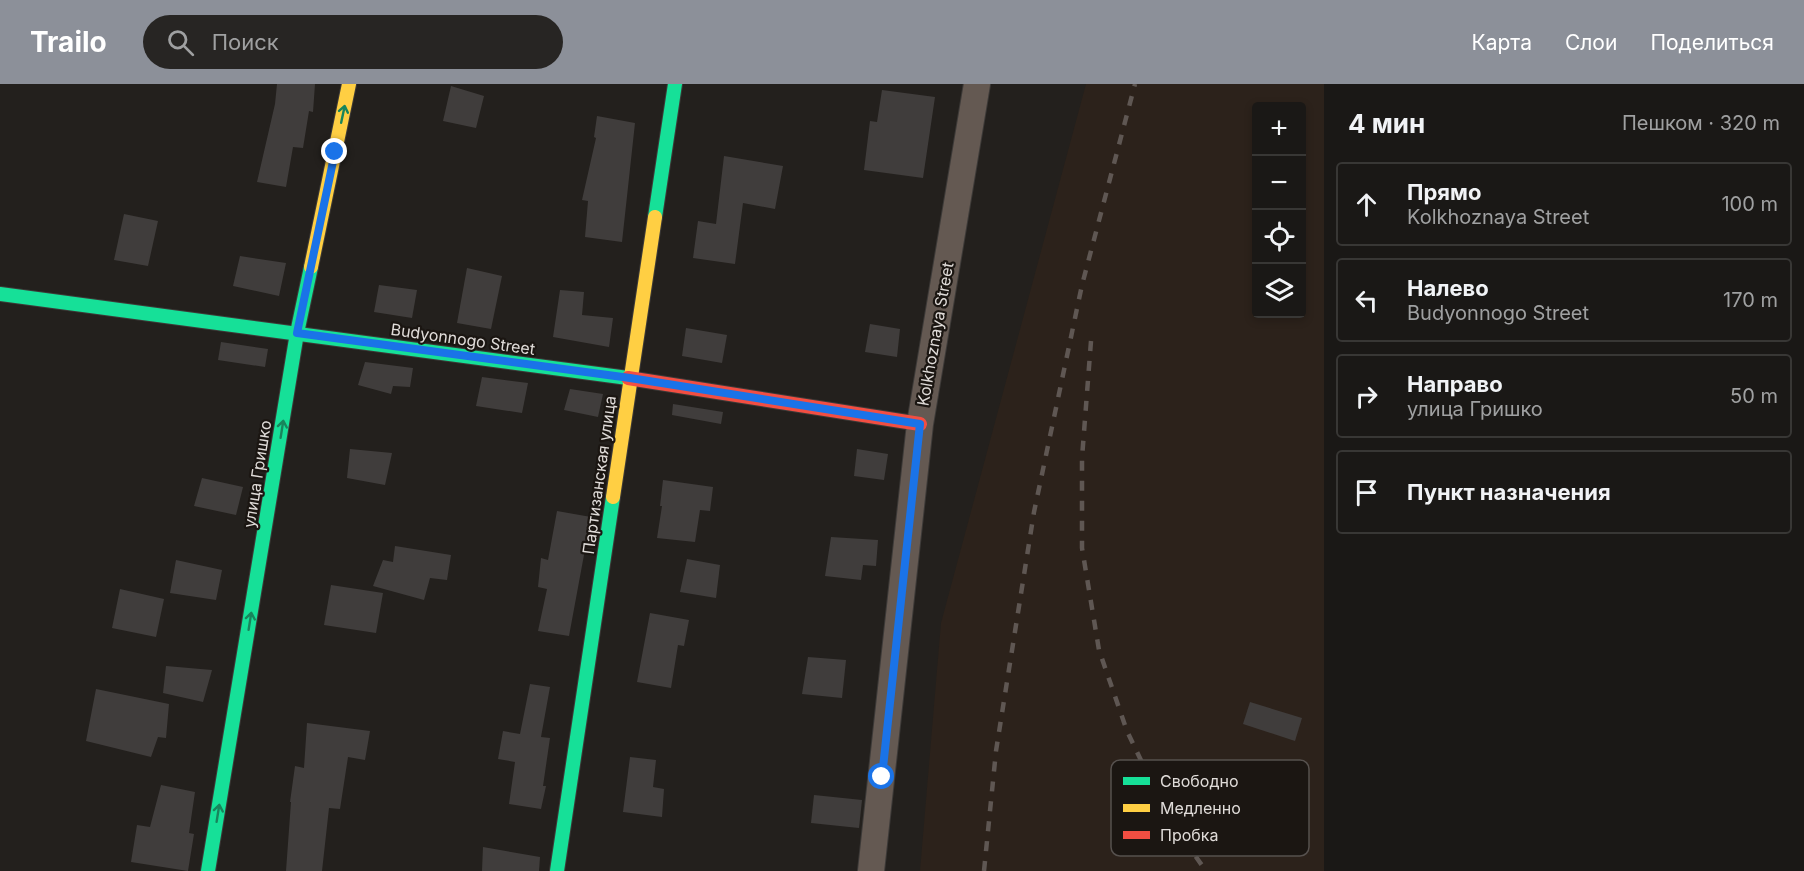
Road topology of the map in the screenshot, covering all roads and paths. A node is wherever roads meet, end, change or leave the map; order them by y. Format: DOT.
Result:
graph roads {
  1 [pos="349,84"];
  2 [pos="675,84"];
  3 [pos="977,84"];
  4 [pos="0,294"];
  5 [pos="297,333"];
  6 [pos="630,378"];
  7 [pos="920,424"];
  8 [pos="208,871"];
  9 [pos="557,871"];
  10 [pos="872,871"];
  5 -- 1 [label="street, улица Гришко, one-way"];
  2 -- 6 [label="street, Партизанская улица"];
  3 -- 7 [label="street, Kolkhoznaya Street"];
  4 -- 5 [label="street, Budyonnogo Street"];
  5 -- 6 [label="street, Budyonnogo Street"];
  8 -- 5 [label="street, улица Гришко, one-way"];
  6 -- 7 [label="street, Budyonnogo Street"];
  6 -- 9 [label="street, Партизанская улица"];
  7 -- 10 [label="street, Kolkhoznaya Street"];
}
